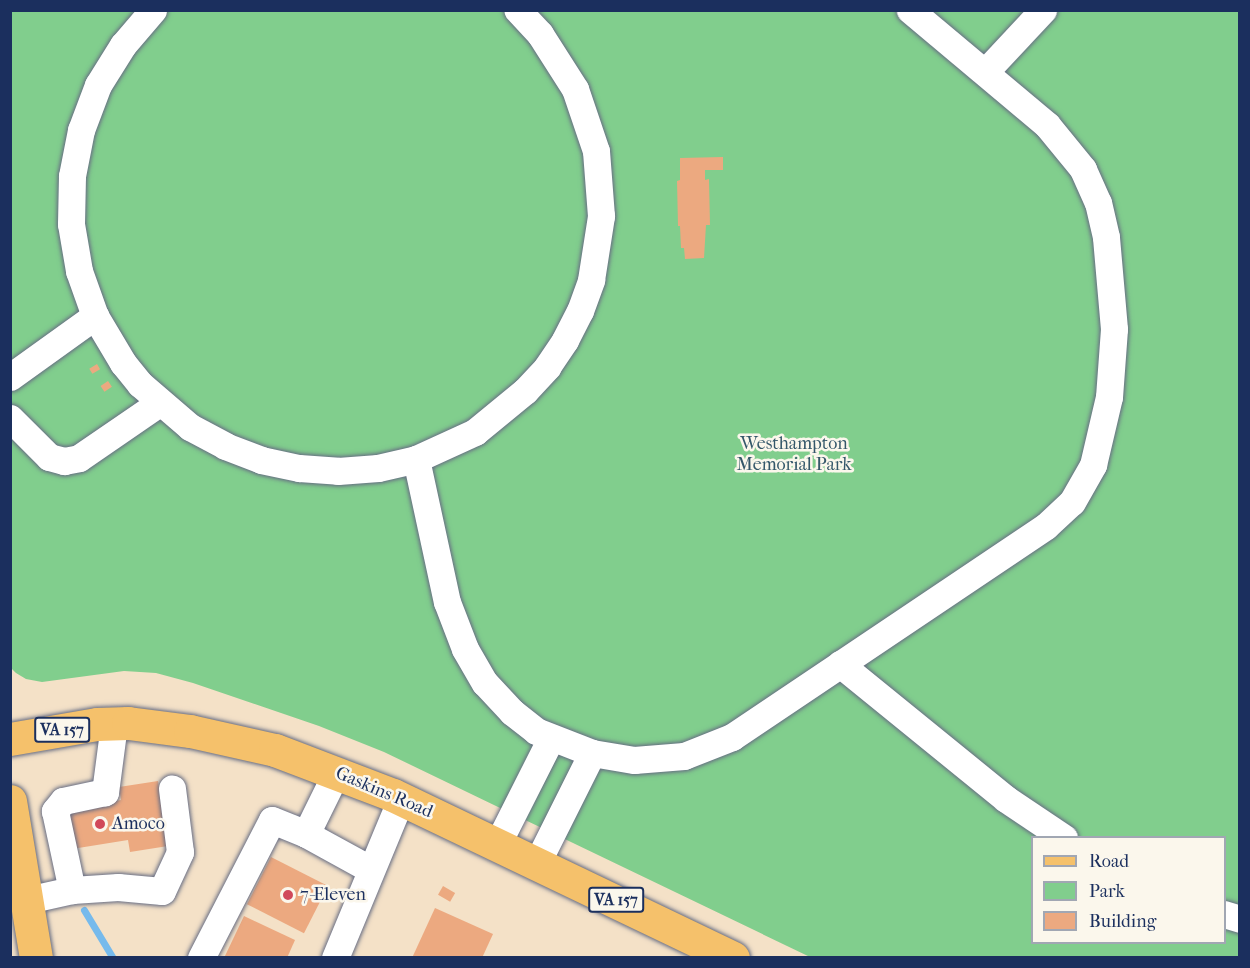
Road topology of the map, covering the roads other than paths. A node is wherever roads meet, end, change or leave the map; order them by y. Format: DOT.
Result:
graph roads {
  1 [pos="153,10"];
  2 [pos="518,10"];
  3 [pos="910,10"];
  4 [pos="1043,10"];
  5 [pos="985,72"];
  6 [pos="95,316"];
  7 [pos="10,377"];
  8 [pos="159,403"];
  9 [pos="10,418"];
  10 [pos="416,459"];
  11 [pos="840,664"];
  12 [pos="114,724"];
  13 [pos="550,738"];
  14 [pos="10,739"];
  15 [pos="592,753"];
  16 [pos="336,773"];
  17 [pos="172,789"];
  18 [pos="401,799"];
  19 [pos="10,801"];
  20 [pos="306,834"];
  21 [pos="1062,836"];
  22 [pos="498,843"];
  23 [pos="537,863"];
  24 [pos="369,869"];
  25 [pos="72,890"];
  26 [pos="27,900"];
  27 [pos="689,948"];
  28 [pos="36,957"];
  29 [pos="201,957"];
  30 [pos="335,957"];
  31 [pos="733,957"];
  1 -- 6 [label="lane"];
  2 -- 10 [label="lane"];
  3 -- 5 [label="lane"];
  4 -- 5 [label="lane"];
  5 -- 11 [label="lane"];
  6 -- 7 [label="lane"];
  6 -- 8 [label="lane"];
  8 -- 9 [label="lane"];
  8 -- 10 [label="lane"];
  10 -- 13 [label="lane"];
  11 -- 15 [label="lane"];
  11 -- 21 [label="lane"];
  12 -- 14 [label="main road, Gaskins Road / VA 157"];
  12 -- 16 [label="main road, Gaskins Road / VA 157"];
  12 -- 25 [label="lane"];
  13 -- 15 [label="lane"];
  13 -- 22 [label="lane"];
  15 -- 23 [label="lane"];
  16 -- 18 [label="main road, Gaskins Road / VA 157"];
  16 -- 20 [label="lane"];
  17 -- 25 [label="lane"];
  18 -- 22 [label="main road, Gaskins Road / VA 157"];
  18 -- 24 [label="lane"];
  19 -- 26 [label="main road"];
  20 -- 24 [label="lane"];
  20 -- 29 [label="lane"];
  22 -- 23 [label="main road, Gaskins Road / VA 157"];
  23 -- 27 [label="main road, Gaskins Road / VA 157"];
  24 -- 30 [label="lane"];
  25 -- 26 [label="lane"];
  26 -- 28 [label="main road"];
  27 -- 31 [label="main road, Gaskins Road / VA 157"];
}
